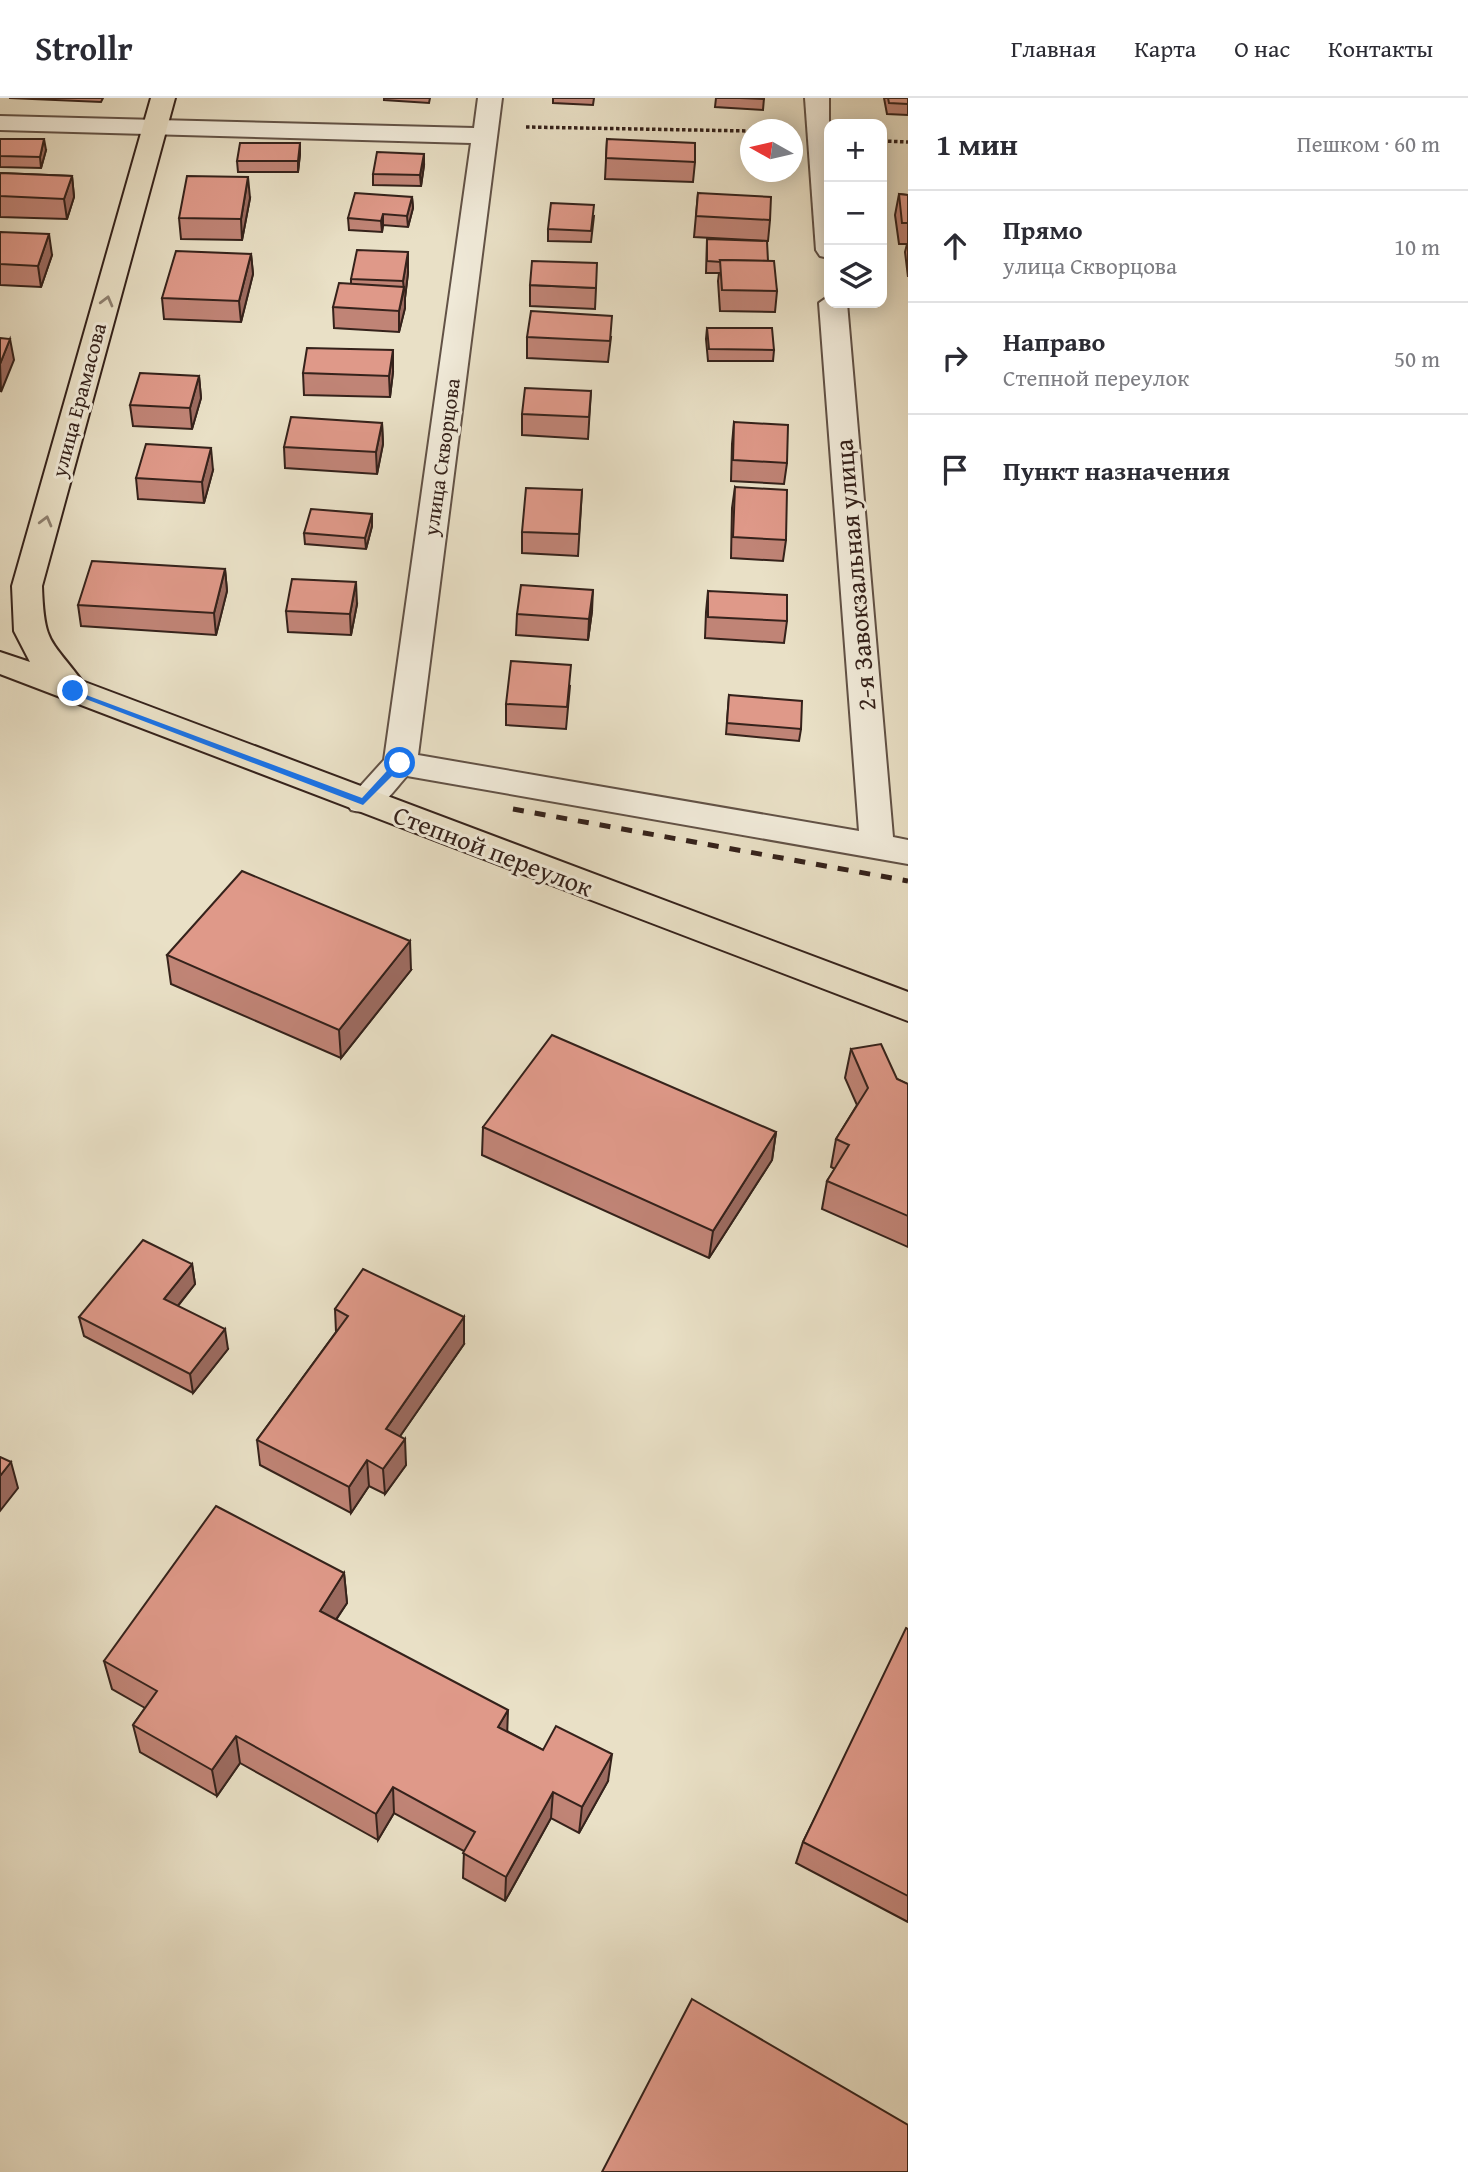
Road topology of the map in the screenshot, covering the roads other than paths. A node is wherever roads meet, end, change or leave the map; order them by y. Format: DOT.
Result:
graph roads {
  1 [pos="163,98"];
  2 [pos="817,98"];
  3 [pos="488,120"];
  4 [pos="0,123"];
  5 [pos="155,127"];
  6 [pos="829,245"];
  7 [pos="835,308"];
  8 [pos="27,586"];
  9 [pos="0,608"];
  10 [pos="0,662"];
  11 [pos="73,691"];
  12 [pos="400,763"];
  13 [pos="363,802"];
  14 [pos="893,849"];
  15 [pos="908,1007"];
  1 -- 5 [label="main road, улица Ерамасова"];
  2 -- 6 [label="street"];
  3 -- 5 [label="street"];
  3 -- 12 [label="street, улица Скворцова"];
  4 -- 5 [label="street"];
  8 -- 5 [label="main road, улица Ерамасова, one-way"];
  7 -- 14 [label="street, 2-я Завокзальная улица"];
  8 -- 9 [label="main road"];
  8 -- 11 [label="main road, улица Ерамасова"];
  10 -- 11 [label="main road, Степной переулок"];
  11 -- 13 [label="main road, Степной переулок"];
  12 -- 13 [label="street"];
  12 -- 14 [label="street"];
  13 -- 15 [label="main road, Степной переулок"];
}
